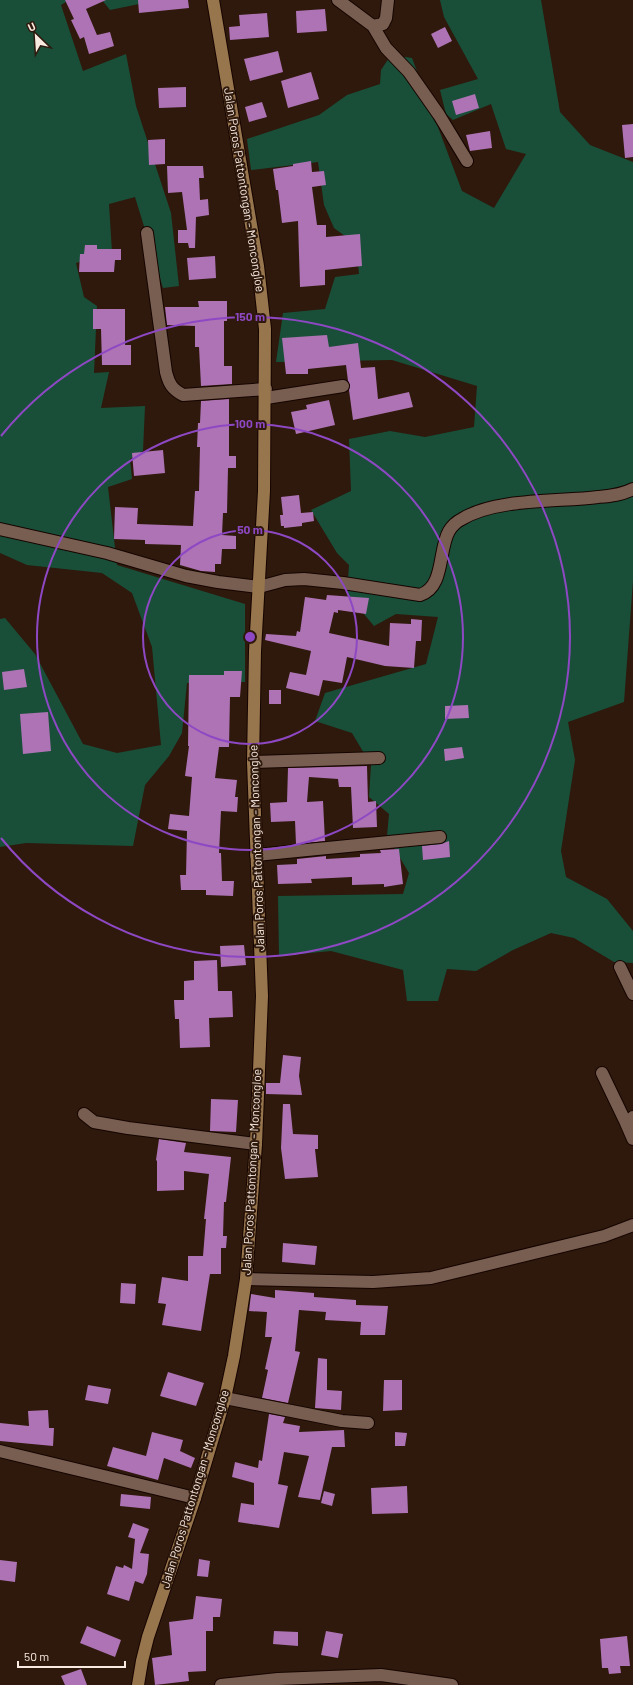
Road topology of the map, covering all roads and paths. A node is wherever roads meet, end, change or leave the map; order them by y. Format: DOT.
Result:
graph roads {
  1 [pos="213,0"];
  2 [pos="338,0"];
  3 [pos="388,0"];
  4 [pos="373,26"];
  5 [pos="467,161"];
  6 [pos="146,233"];
  7 [pos="343,386"];
  8 [pos="266,393"];
  9 [pos="633,489"];
  10 [pos="0,529"];
  11 [pos="259,587"];
  12 [pos="379,758"];
  13 [pos="253,762"];
  14 [pos="440,837"];
  15 [pos="256,855"];
  16 [pos="620,967"];
  17 [pos="633,994"];
  18 [pos="602,1073"];
  19 [pos="84,1114"];
  20 [pos="629,1120"];
  21 [pos="633,1138"];
  22 [pos="256,1144"];
  23 [pos="633,1225"];
  24 [pos="246,1279"];
  25 [pos="225,1398"];
  26 [pos="368,1423"];
  27 [pos="0,1451"];
  28 [pos="195,1498"];
  29 [pos="138,1685"];
  30 [pos="221,1685"];
  31 [pos="452,1685"];
  1 -- 8 [label="street, Jalan Poros Pattontongan - Moncongloe"];
  2 -- 4 [label="street"];
  3 -- 4 [label="street"];
  4 -- 5 [label="street"];
  6 -- 8 [label="street"];
  7 -- 8 [label="street"];
  8 -- 11 [label="street, Jalan Poros Pattontongan - Moncongloe"];
  9 -- 11 [label="street"];
  10 -- 11 [label="street"];
  11 -- 13 [label="street, Jalan Poros Pattontongan - Moncongloe"];
  12 -- 13 [label="street"];
  13 -- 15 [label="street, Jalan Poros Pattontongan - Moncongloe"];
  14 -- 15 [label="street"];
  15 -- 22 [label="street, Jalan Poros Pattontongan - Moncongloe"];
  16 -- 17 [label="street"];
  18 -- 20 [label="street"];
  19 -- 22 [label="street"];
  20 -- 21 [label="street"];
  22 -- 24 [label="street, Jalan Poros Pattontongan - Moncongloe"];
  23 -- 24 [label="street"];
  24 -- 25 [label="street, Jalan Poros Pattontongan - Moncongloe"];
  25 -- 26 [label="street"];
  25 -- 28 [label="street, Jalan Poros Pattontongan - Moncongloe"];
  27 -- 28 [label="street"];
  28 -- 29 [label="street, Jalan Poros Pattontongan - Moncongloe"];
  30 -- 31 [label="street"];
}
